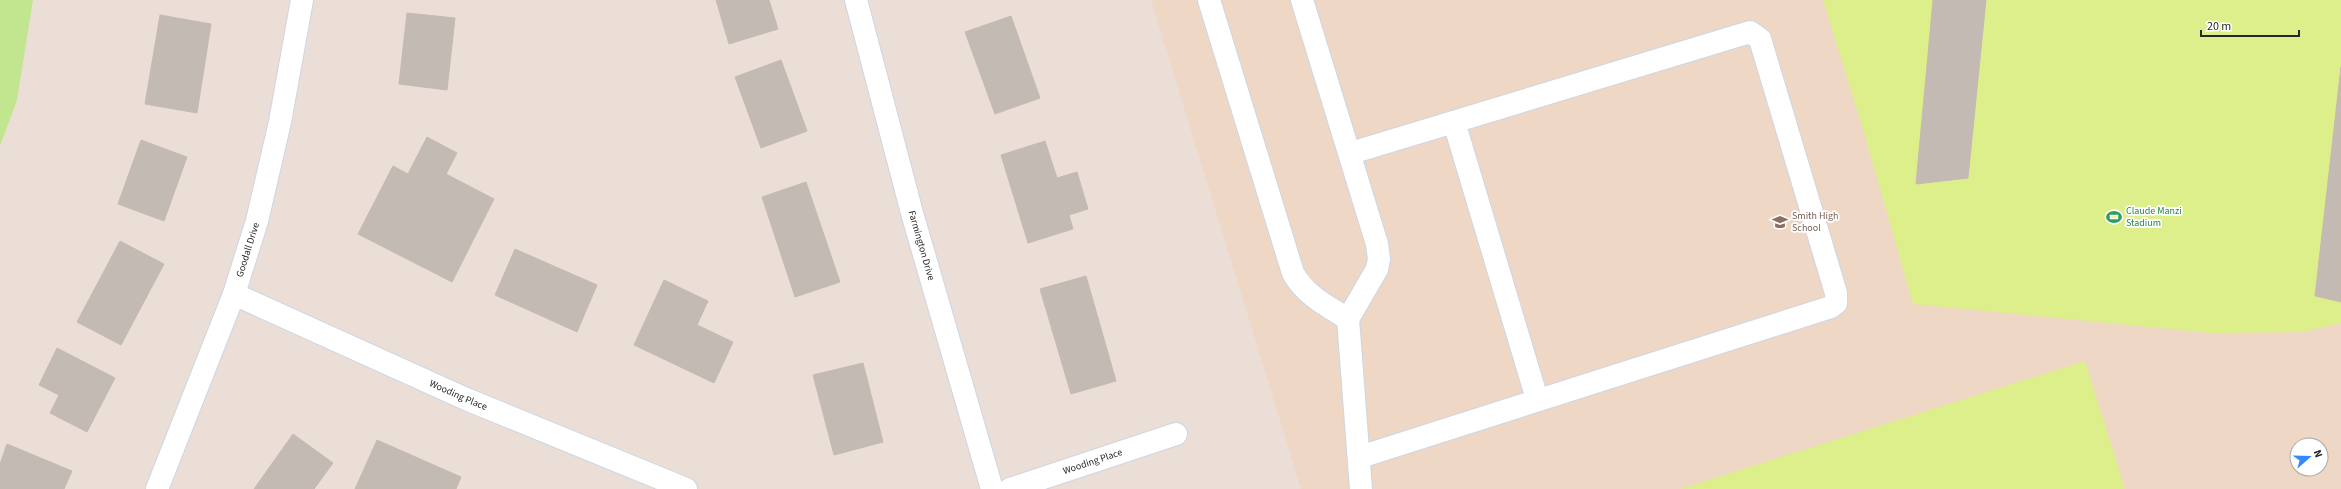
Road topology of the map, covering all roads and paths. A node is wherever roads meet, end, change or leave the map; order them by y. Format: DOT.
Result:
graph roads {
  1 [pos="302,0"];
  2 [pos="856,0"];
  3 [pos="1209,0"];
  4 [pos="1302,0"];
  5 [pos="1454,122"];
  6 [pos="1351,153"];
  7 [pos="234,294"];
  8 [pos="1348,319"];
  9 [pos="1537,399"];
  10 [pos="1176,434"];
  11 [pos="1360,457"];
  12 [pos="157,489"];
  13 [pos="686,489"];
  14 [pos="992,489"];
  15 [pos="1010,489"];
  16 [pos="1361,489"];
  1 -- 7 [label="street, Goodall Drive"];
  2 -- 14 [label="street, Farmington Drive"];
  3 -- 8 [label="street"];
  4 -- 6 [label="street"];
  5 -- 6 [label="street"];
  5 -- 9 [label="street"];
  5 -- 9 [label="street"];
  6 -- 8 [label="street"];
  7 -- 12 [label="street, Goodall Drive"];
  7 -- 13 [label="street, Wooding Place"];
  8 -- 11 [label="street"];
  9 -- 11 [label="street"];
  10 -- 15 [label="street, Wooding Place"];
  11 -- 16 [label="street"];
}
